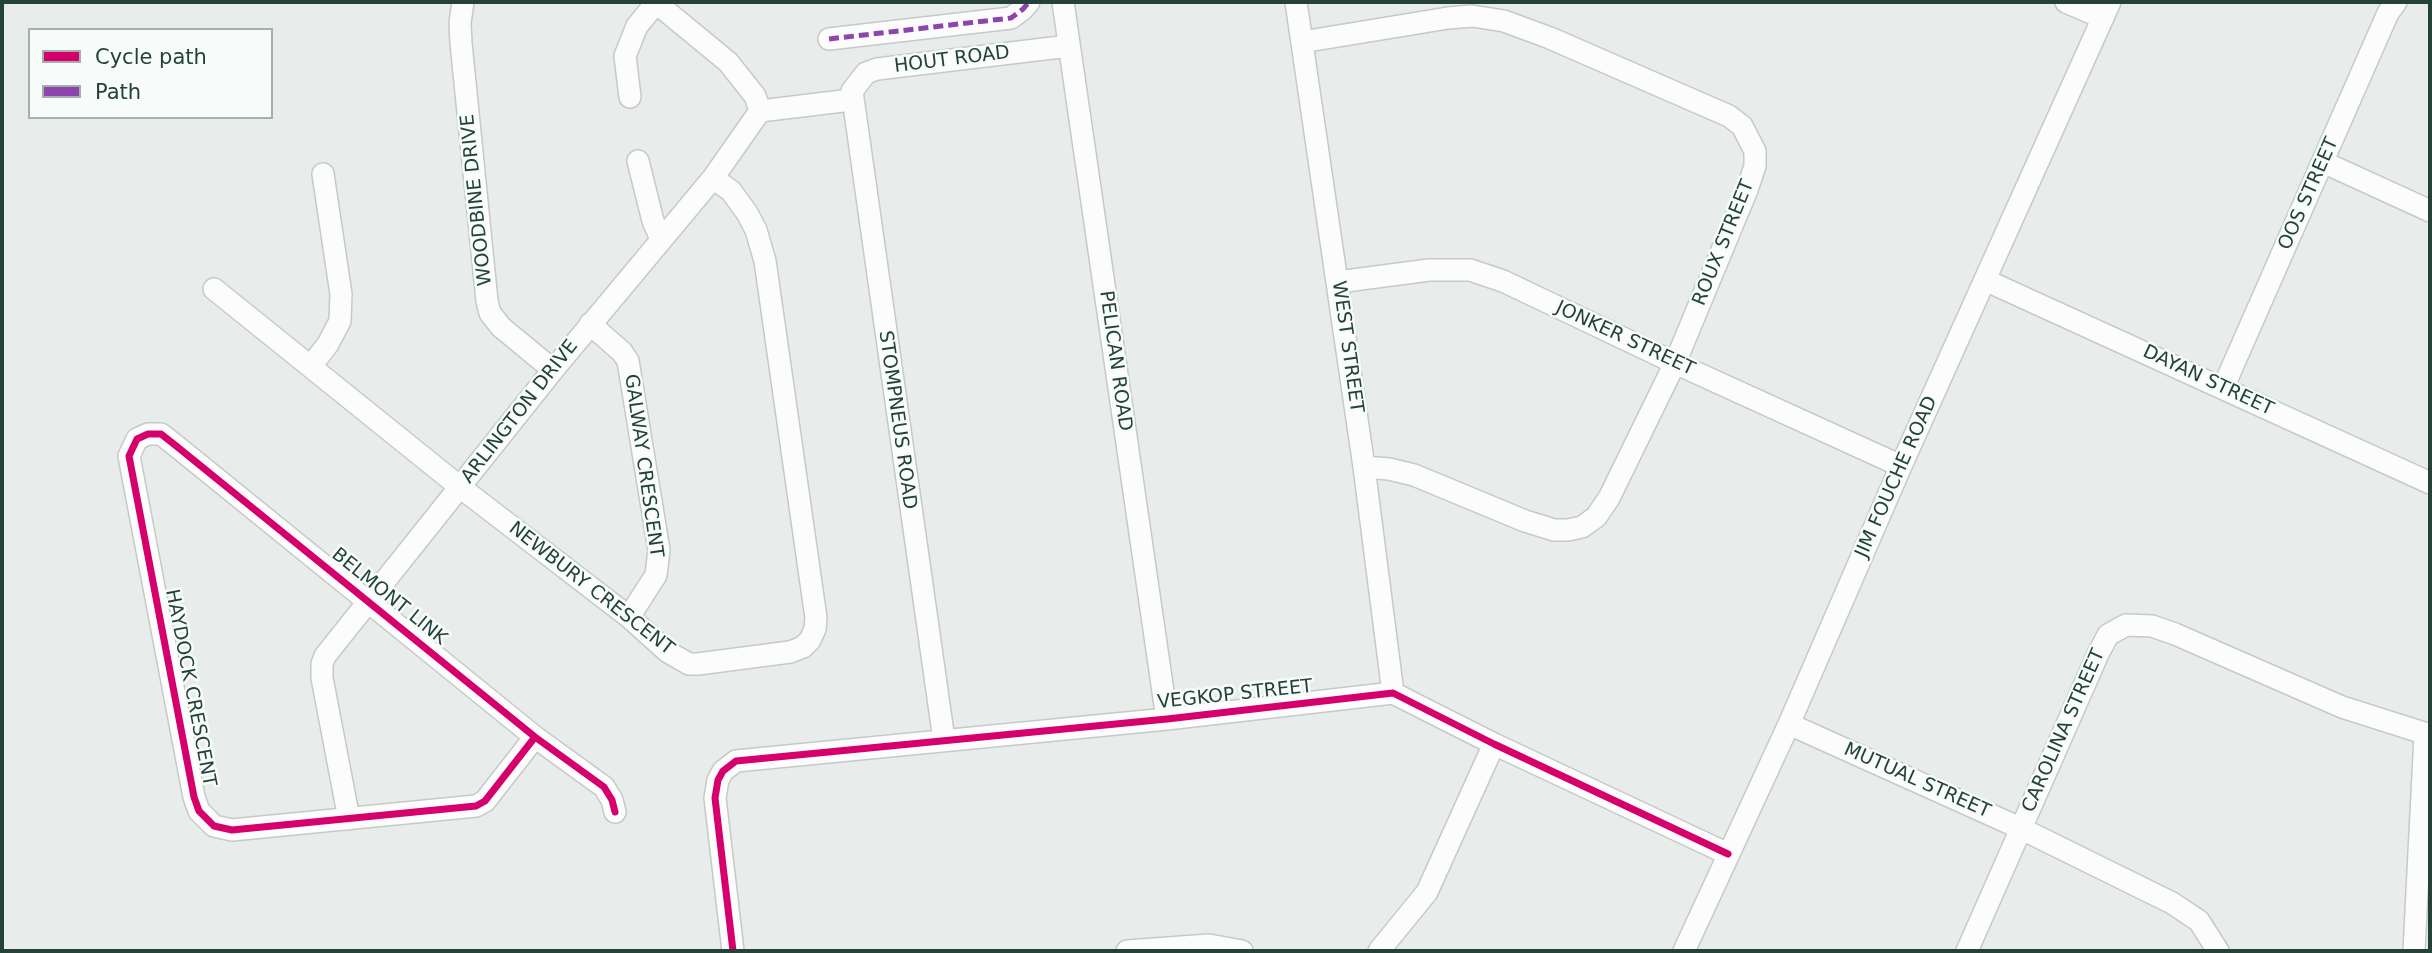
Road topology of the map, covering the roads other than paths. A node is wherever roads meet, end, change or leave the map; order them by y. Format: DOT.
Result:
graph roads {
  1 [pos="463,2"];
  2 [pos="655,2"];
  3 [pos="1028,2"];
  4 [pos="1063,2"];
  5 [pos="1296,2"];
  6 [pos="2066,2"];
  7 [pos="2396,2"];
  8 [pos="2106,10"];
  9 [pos="829,39"];
  10 [pos="1302,42"];
  11 [pos="1069,46"];
  12 [pos="630,97"];
  13 [pos="851,100"];
  14 [pos="760,111"];
  15 [pos="638,161"];
  16 [pos="2323,162"];
  17 [pos="323,174"];
  18 [pos="713,178"];
  19 [pos="2430,211"];
  20 [pos="662,239"];
  21 [pos="1985,279"];
  22 [pos="1338,282"];
  23 [pos="214,289"];
  24 [pos="590,324"];
  25 [pos="1675,363"];
  26 [pos="312,366"];
  27 [pos="552,370"];
  28 [pos="2223,388"];
  29 [pos="132,449"];
  30 [pos="1364,467"];
  31 [pos="1901,467"];
  32 [pos="2430,483"];
  33 [pos="460,487"];
  34 [pos="370,601"];
  35 [pos="629,617"];
  36 [pos="1393,693"];
  37 [pos="1167,719"];
  38 [pos="1788,724"];
  39 [pos="2428,735"];
  40 [pos="535,737"];
  41 [pos="944,740"];
  42 [pos="1494,744"];
  43 [pos="615,812"];
  44 [pos="349,818"];
  45 [pos="2020,828"];
  46 [pos="1728,854"];
  47 [pos="733,951"];
  48 [pos="1127,951"];
  49 [pos="1242,951"];
  50 [pos="1379,951"];
  51 [pos="1684,951"];
  52 [pos="1967,951"];
  53 [pos="2218,951"];
  54 [pos="2414,951"];
  1 -- 27 [label="street, WOODBINE DRIVE"];
  2 -- 12 [label="street"];
  2 -- 14 [label="street"];
  3 -- 9 [label="street"];
  4 -- 11 [label="street, PELICAN ROAD"];
  5 -- 10 [label="street, WEST STREET"];
  6 -- 8 [label="street"];
  7 -- 16 [label="street, OOS STREET"];
  8 -- 21 [label="street, JIM FOUCHE ROAD"];
  10 -- 22 [label="street, WEST STREET"];
  10 -- 25 [label="street, ROUX STREET"];
  11 -- 13 [label="street, HOUT ROAD"];
  11 -- 37 [label="street, PELICAN ROAD"];
  13 -- 14 [label="street"];
  13 -- 41 [label="street, STOMPNEUS ROAD"];
  14 -- 18 [label="street, ARLINGTON DRIVE"];
  15 -- 20 [label="street"];
  16 -- 19 [label="street"];
  16 -- 28 [label="street, OOS STREET"];
  17 -- 26 [label="street"];
  18 -- 20 [label="street, ARLINGTON DRIVE"];
  18 -- 35 [label="street, NEWBURY CRESCENT"];
  20 -- 24 [label="street, ARLINGTON DRIVE"];
  21 -- 28 [label="street, DAYAN STREET"];
  21 -- 31 [label="street, JIM FOUCHE ROAD"];
  22 -- 25 [label="street, JONKER STREET"];
  22 -- 30 [label="street, WEST STREET"];
  23 -- 26 [label="street, NEWBURY CRESCENT"];
  24 -- 27 [label="street, ARLINGTON DRIVE"];
  24 -- 35 [label="street, GALWAY CRESCENT"];
  25 -- 30 [label="street, ROUX STREET"];
  25 -- 31 [label="street, JONKER STREET"];
  26 -- 33 [label="street, NEWBURY CRESCENT"];
  27 -- 33 [label="street, ARLINGTON DRIVE"];
  28 -- 32 [label="street, DAYAN STREET"];
  29 -- 34 [label="street, BELMONT LINK"];
  29 -- 44 [label="street, HAYDOCK CRESCENT"];
  30 -- 36 [label="street, WEST STREET"];
  31 -- 38 [label="street, JIM FOUCHE ROAD"];
  33 -- 34 [label="street, ARLINGTON DRIVE"];
  33 -- 35 [label="street, NEWBURY CRESCENT"];
  34 -- 40 [label="street, BELMONT LINK"];
  34 -- 44 [label="street, ARLINGTON DRIVE"];
  36 -- 37 [label="street, VEGKOP STREET"];
  36 -- 42 [label="street"];
  37 -- 41 [label="street, VEGKOP STREET"];
  38 -- 45 [label="street, MUTUAL STREET"];
  38 -- 46 [label="street, JIM FOUCHE ROAD"];
  39 -- 45 [label="street, CAROLINA STREET"];
  39 -- 54 [label="street"];
  40 -- 43 [label="street, BELMONT LINK"];
  40 -- 44 [label="street, HAYDOCK CRESCENT"];
  41 -- 47 [label="street, VEGKOP STREET"];
  42 -- 46 [label="street"];
  42 -- 50 [label="street"];
  45 -- 52 [label="street, CAROLINA STREET"];
  45 -- 53 [label="street, MUTUAL STREET"];
  46 -- 51 [label="street, JIM FOUCHE ROAD"];
  48 -- 49 [label="street"];
}
